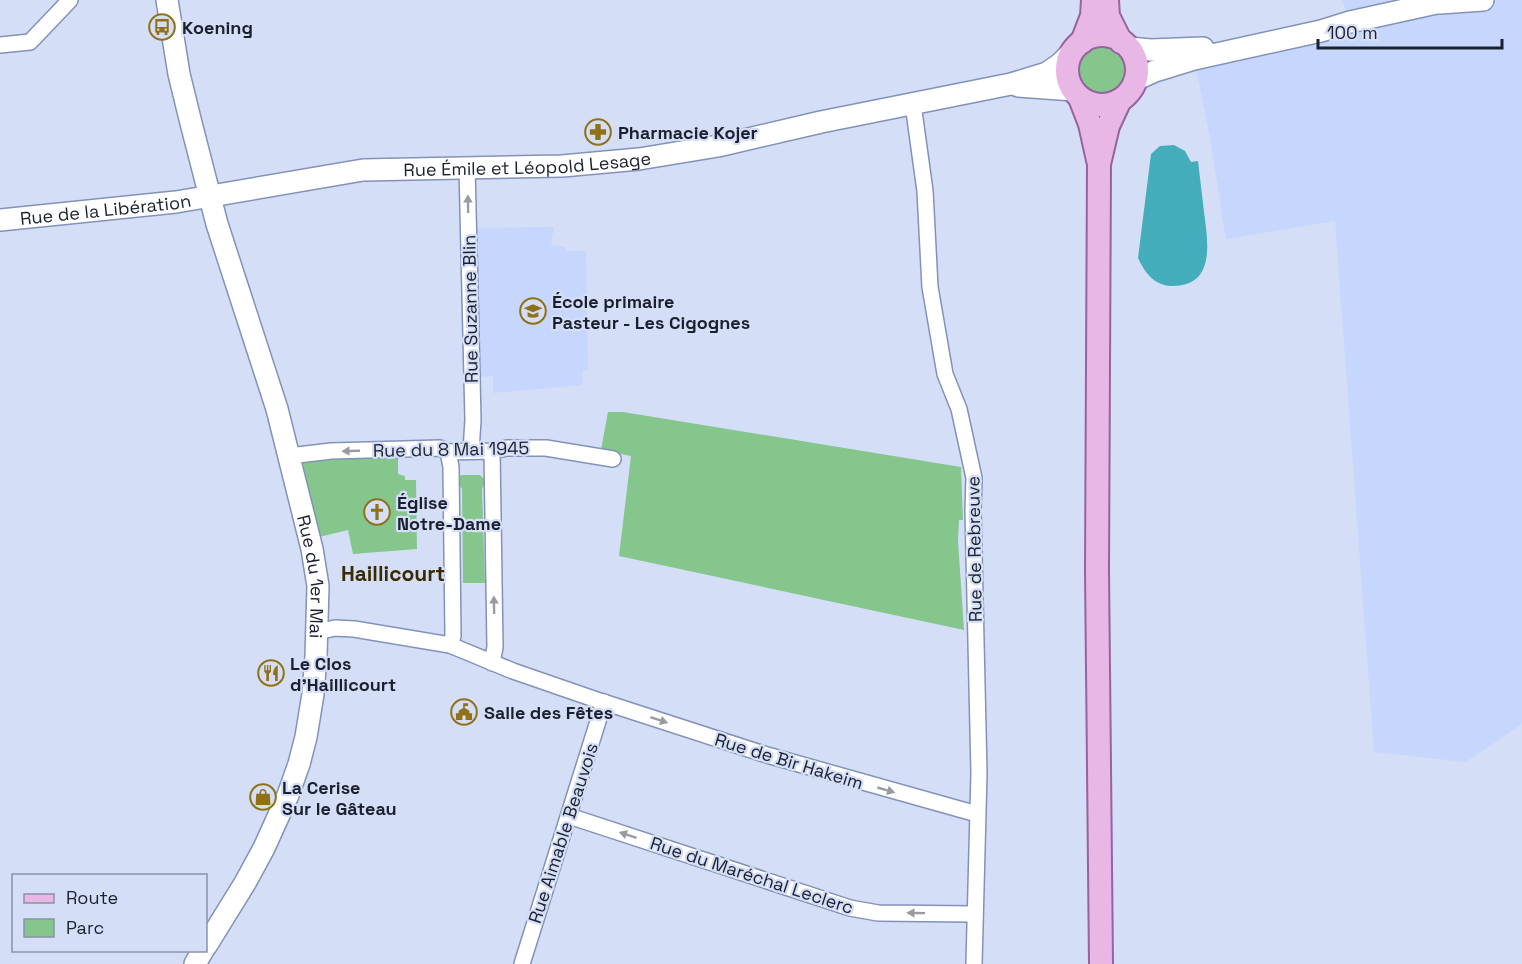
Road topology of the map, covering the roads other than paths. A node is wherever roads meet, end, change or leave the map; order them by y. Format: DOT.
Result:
graph roads {
  1 [pos="70,0"];
  2 [pos="167,0"];
  3 [pos="1093,0"];
  4 [pos="1107,0"];
  5 [pos="1483,0"];
  6 [pos="1445,1"];
  7 [pos="0,45"];
  8 [pos="1125,45"];
  9 [pos="1248,45"];
  10 [pos="1077,47"];
  11 [pos="1135,80"];
  12 [pos="1011,84"];
  13 [pos="1077,94"];
  14 [pos="1119,100"];
  15 [pos="914,104"];
  16 [pos="1099,164"];
  17 [pos="467,167"];
  18 [pos="210,197"];
  19 [pos="0,220"];
  20 [pos="471,451"];
  21 [pos="492,451"];
  22 [pos="448,452"];
  23 [pos="289,456"];
  24 [pos="613,459"];
  25 [pos="317,632"];
  26 [pos="450,645"];
  27 [pos="492,663"];
  28 [pos="604,702"];
  29 [pos="976,814"];
  30 [pos="569,816"];
  31 [pos="974,914"];
  32 [pos="207,944"];
  33 [pos="522,964"];
  34 [pos="974,964"];
  35 [pos="1101,964"];
  1 -- 7 [label="street"];
  2 -- 18 [label="main road, Rue du 1er Mai"];
  3 -- 10 [label="main road"];
  4 -- 8 [label="main road"];
  5 -- 6 [label="main road"];
  6 -- 9 [label="main road"];
  8 -- 9 [label="main road"];
  8 -- 10 [label="main road"];
  8 -- 11 [label="main road"];
  9 -- 11 [label="main road"];
  10 -- 12 [label="main road"];
  10 -- 13 [label="main road"];
  11 -- 14 [label="main road"];
  12 -- 13 [label="main road"];
  12 -- 15 [label="main road, Rue Émile et Léopold Lesage"];
  13 -- 14 [label="main road"];
  13 -- 16 [label="main road"];
  14 -- 16 [label="main road"];
  15 -- 17 [label="main road, Rue Émile et Léopold Lesage"];
  15 -- 29 [label="street, Rue de Rebreuve"];
  16 -- 35 [label="main road"];
  17 -- 18 [label="main road, Rue Émile et Léopold Lesage"];
  20 -- 17 [label="street, Rue Suzanne Blin, one-way"];
  18 -- 19 [label="main road, Rue de la Libération"];
  18 -- 23 [label="main road, Rue du 1er Mai"];
  20 -- 21 [label="street, Rue du 8 Mai 1945"];
  20 -- 22 [label="street, Rue du 8 Mai 1945"];
  21 -- 24 [label="street, Rue du 8 Mai 1945"];
  27 -- 21 [label="street, one-way"];
  22 -- 23 [label="street, Rue du 8 Mai 1945, one-way"];
  22 -- 26 [label="street"];
  23 -- 25 [label="main road, Rue du 1er Mai"];
  25 -- 26 [label="street, Rue de Bir Hakeim"];
  25 -- 32 [label="main road, Rue du 1er Mai"];
  26 -- 27 [label="street, Rue de Bir Hakeim"];
  27 -- 28 [label="street, Rue de Bir Hakeim"];
  28 -- 29 [label="street, Rue de Bir Hakeim, one-way"];
  28 -- 30 [label="street, Rue Aimable Beauvois"];
  29 -- 31 [label="street, Rue de Rebreuve"];
  31 -- 30 [label="street, Rue du Maréchal Leclerc, one-way"];
  30 -- 33 [label="street, Rue Aimable Beauvois"];
  31 -- 34 [label="street, Rue de Rebreuve"];
}
